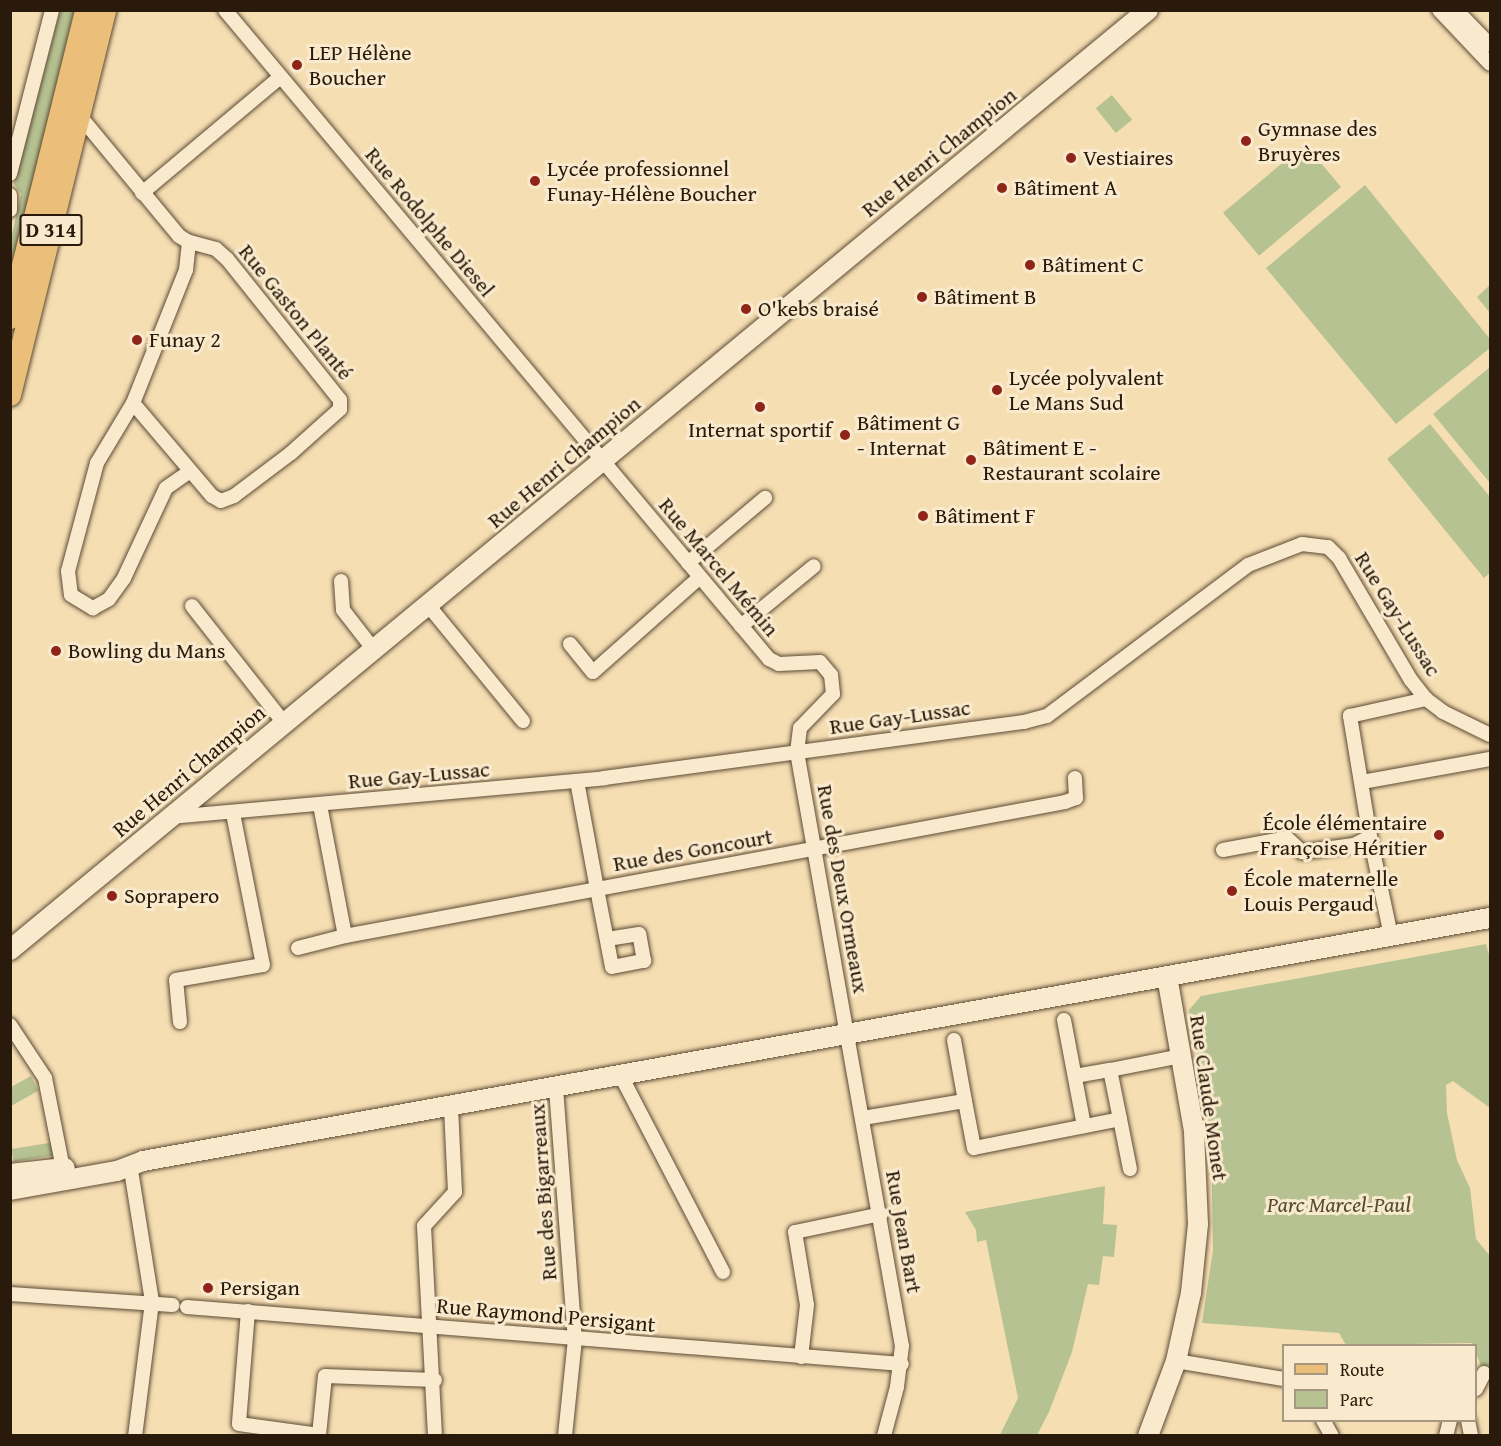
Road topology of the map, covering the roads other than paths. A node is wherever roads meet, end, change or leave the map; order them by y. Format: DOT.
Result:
graph roads {
  1 [pos="52,10"];
  2 [pos="86,10"];
  3 [pos="105,10"];
  4 [pos="225,10"];
  5 [pos="1148,10"];
  6 [pos="1439,10"];
  7 [pos="1456,10"];
  8 [pos="1491,45"];
  9 [pos="1491,64"];
  10 [pos="280,77"];
  11 [pos="79,115"];
  12 [pos="10,174"];
  13 [pos="142,194"];
  14 [pos="189,242"];
  15 [pos="10,318"];
  16 [pos="10,395"];
  17 [pos="133,403"];
  18 [pos="604,461"];
  19 [pos="190,471"];
  20 [pos="765,498"];
  21 [pos="688,563"];
  22 [pos="814,566"];
  23 [pos="700,577"];
  24 [pos="341,581"];
  25 [pos="428,605"];
  26 [pos="192,606"];
  27 [pos="741,626"];
  28 [pos="570,644"];
  29 [pos="374,650"];
  30 [pos="1426,699"];
  31 [pos="523,721"];
  32 [pos="285,724"];
  33 [pos="1491,735"];
  34 [pos="797,752"];
  35 [pos="1491,759"];
  36 [pos="1075,778"];
  37 [pos="577,782"];
  38 [pos="1362,782"];
  39 [pos="320,805"];
  40 [pos="233,814"];
  41 [pos="171,818"];
  42 [pos="1370,837"];
  43 [pos="814,849"];
  44 [pos="1223,850"];
  45 [pos="597,889"];
  46 [pos="1491,918"];
  47 [pos="345,936"];
  48 [pos="1391,936"];
  49 [pos="607,939"];
  50 [pos="298,948"];
  51 [pos="10,950"];
  52 [pos="1167,976"];
  53 [pos="1064,1020"];
  54 [pos="180,1022"];
  55 [pos="10,1025"];
  56 [pos="847,1035"];
  57 [pos="954,1040"];
  58 [pos="1181,1056"];
  59 [pos="1110,1070"];
  60 [pos="621,1076"];
  61 [pos="1075,1076"];
  62 [pos="556,1088"];
  63 [pos="965,1101"];
  64 [pos="451,1107"];
  65 [pos="862,1118"];
  66 [pos="1120,1119"];
  67 [pos="1084,1126"];
  68 [pos="130,1164"];
  69 [pos="63,1168"];
  70 [pos="1130,1169"];
  71 [pos="10,1174"];
  72 [pos="10,1190"];
  73 [pos="881,1214"];
  74 [pos="723,1272"];
  75 [pos="10,1294"];
  76 [pos="152,1302"];
  77 [pos="248,1311"];
  78 [pos="431,1326"];
  79 [pos="575,1339"];
  80 [pos="801,1357"];
  81 [pos="1176,1361"];
  82 [pos="902,1364"];
  83 [pos="1484,1373"];
  84 [pos="435,1380"];
  85 [pos="1282,1380"];
  86 [pos="1477,1387"];
  87 [pos="1324,1422"];
  88 [pos="135,1436"];
  89 [pos="435,1436"];
  90 [pos="565,1436"];
  91 [pos="884,1436"];
  92 [pos="1148,1436"];
  93 [pos="1332,1436"];
  1 -- 12 [label="street"];
  2 -- 15 [label="main road, D 314"];
  3 -- 11 [label="main road, D 314"];
  4 -- 10 [label="street, Rue Rodolphe Diesel"];
  5 -- 18 [label="street, Rue Henri Champion"];
  6 -- 9 [label="street"];
  7 -- 8 [label="street"];
  10 -- 13 [label="street"];
  10 -- 18 [label="street, Rue Rodolphe Diesel"];
  11 -- 13 [label="street, Rue Gaston Planté"];
  11 -- 16 [label="main road, D 314"];
  13 -- 14 [label="street, Rue Gaston Planté"];
  14 -- 17 [label="street"];
  14 -- 19 [label="street, Rue Gaston Planté"];
  17 -- 19 [label="street, Rue Gaston Planté"];
  17 -- 19 [label="street"];
  18 -- 21 [label="street, Rue Marcel Mémin"];
  18 -- 25 [label="street, Rue Henri Champion"];
  20 -- 21 [label="street"];
  21 -- 23 [label="street, Rue Marcel Mémin"];
  22 -- 27 [label="street"];
  23 -- 27 [label="street, Rue Marcel Mémin"];
  23 -- 28 [label="street"];
  24 -- 29 [label="street"];
  25 -- 29 [label="street, Rue Henri Champion"];
  25 -- 31 [label="street"];
  26 -- 32 [label="street"];
  27 -- 34 [label="street, Rue Marcel Mémin"];
  29 -- 32 [label="street, Rue Henri Champion"];
  30 -- 33 [label="street, Rue Gay-Lussac"];
  30 -- 34 [label="street, Rue Gay-Lussac"];
  30 -- 38 [label="street"];
  32 -- 41 [label="street, Rue Henri Champion"];
  34 -- 37 [label="street, Rue Gay-Lussac"];
  34 -- 43 [label="street, Rue des Deux Ormeaux"];
  35 -- 38 [label="street"];
  36 -- 43 [label="street, Rue des Goncourt"];
  37 -- 39 [label="street, Rue Gay-Lussac"];
  37 -- 45 [label="street"];
  38 -- 42 [label="street"];
  39 -- 40 [label="street, Rue Gay-Lussac"];
  39 -- 47 [label="street"];
  40 -- 41 [label="street, Rue Gay-Lussac"];
  40 -- 54 [label="street"];
  41 -- 51 [label="street, Rue Henri Champion"];
  42 -- 44 [label="street"];
  42 -- 48 [label="street"];
  43 -- 45 [label="street, Rue des Goncourt"];
  43 -- 56 [label="street, Rue des Deux Ormeaux"];
  45 -- 47 [label="street, Rue des Goncourt"];
  45 -- 49 [label="street"];
  46 -- 48 [label="street"];
  47 -- 50 [label="street, Rue des Goncourt"];
  48 -- 52 [label="street"];
  52 -- 56 [label="street"];
  52 -- 58 [label="street, Rue Claude Monet"];
  53 -- 61 [label="street"];
  55 -- 69 [label="street"];
  56 -- 60 [label="street"];
  56 -- 65 [label="street, Rue Jean Bart"];
  57 -- 63 [label="street"];
  58 -- 59 [label="street"];
  58 -- 81 [label="street, Rue Claude Monet"];
  59 -- 61 [label="street"];
  59 -- 66 [label="street"];
  60 -- 62 [label="street"];
  60 -- 74 [label="street"];
  61 -- 67 [label="street"];
  62 -- 64 [label="street"];
  62 -- 79 [label="street, Rue des Bigarreaux"];
  63 -- 65 [label="street"];
  63 -- 67 [label="street"];
  64 -- 68 [label="street"];
  64 -- 78 [label="street"];
  65 -- 73 [label="street, Rue Jean Bart"];
  66 -- 67 [label="street"];
  66 -- 70 [label="street"];
  68 -- 69 [label="street"];
  68 -- 72 [label="street"];
  68 -- 76 [label="street"];
  69 -- 71 [label="street"];
  73 -- 80 [label="street"];
  73 -- 82 [label="street, Rue Jean Bart"];
  75 -- 76 [label="street, Rue Raymond Persigant"];
  76 -- 77 [label="street, Rue Raymond Persigant"];
  76 -- 88 [label="street"];
  77 -- 78 [label="street, Rue Raymond Persigant"];
  77 -- 84 [label="street"];
  78 -- 79 [label="street, Rue Raymond Persigant"];
  78 -- 84 [label="street"];
  79 -- 80 [label="street, Rue Raymond Persigant"];
  79 -- 90 [label="street, Rue des Bigarreaux"];
  80 -- 82 [label="street, Rue Raymond Persigant"];
  81 -- 85 [label="street"];
  81 -- 92 [label="street, Rue Claude Monet"];
  82 -- 91 [label="street, Rue Jean Bart"];
  83 -- 86 [label="street"];
  84 -- 89 [label="street"];
  87 -- 93 [label="street"];
}
